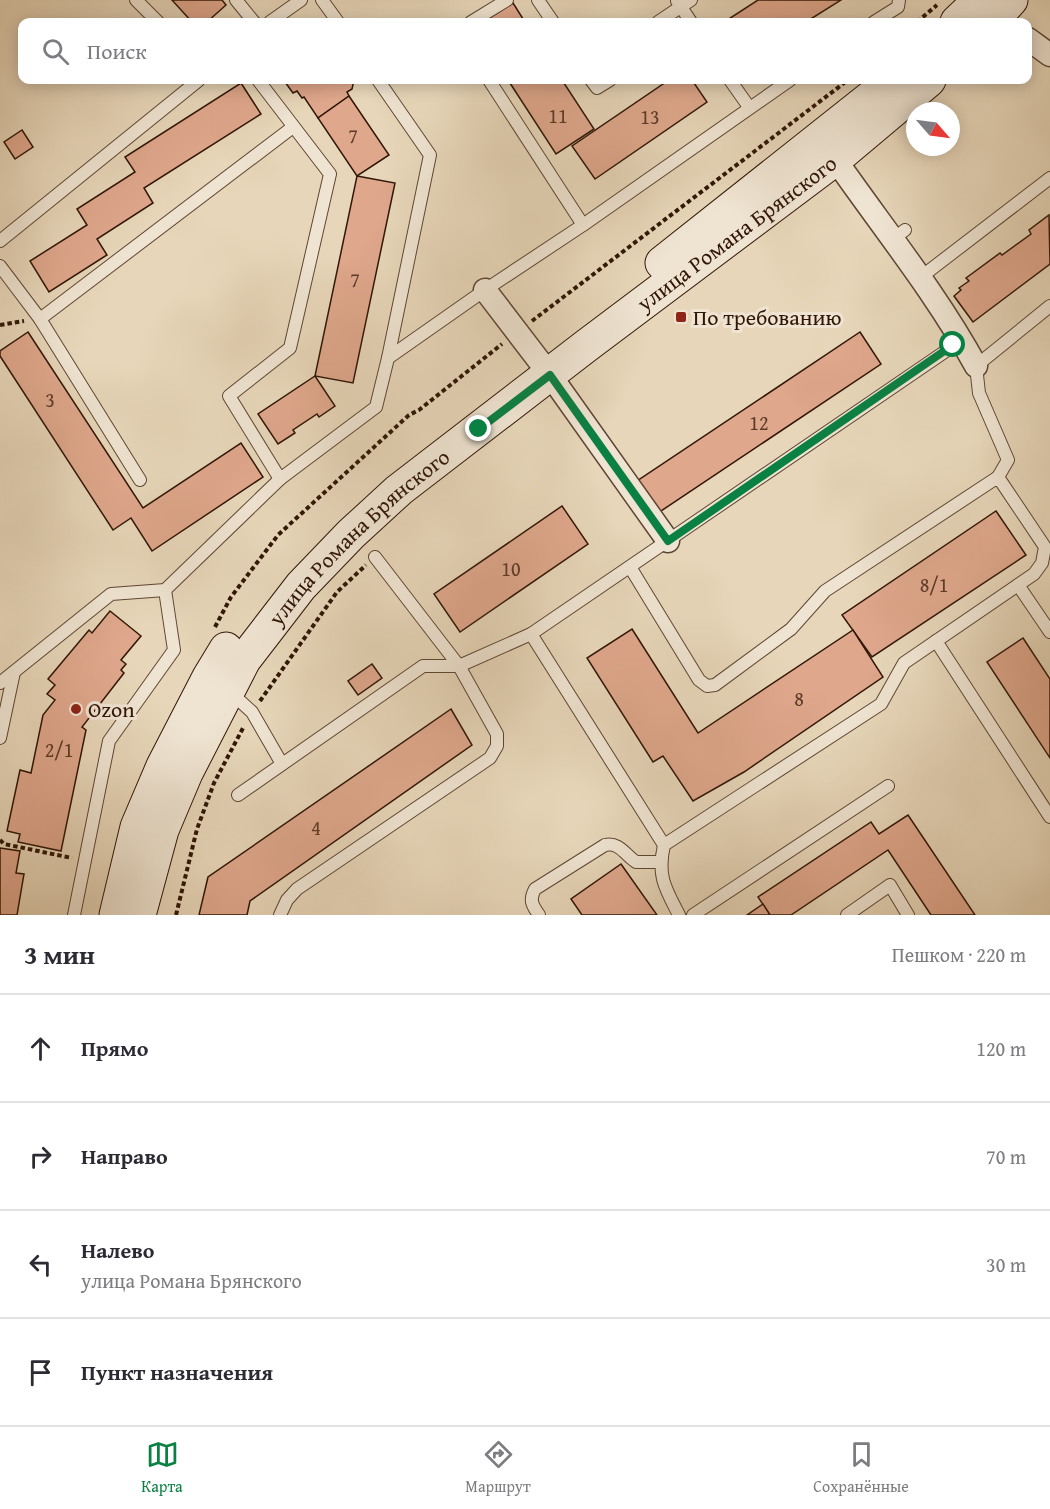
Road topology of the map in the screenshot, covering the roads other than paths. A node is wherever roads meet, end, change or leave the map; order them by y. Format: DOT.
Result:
graph roads {
  1 [pos="136,0"];
  2 [pos="236,0"];
  3 [pos="301,0"];
  4 [pos="322,0"];
  5 [pos="507,0"];
  6 [pos="538,0"];
  7 [pos="899,0"];
  8 [pos="683,2"];
  9 [pos="997,12"];
  10 [pos="154,18"];
  11 [pos="251,18"];
  12 [pos="276,18"];
  13 [pos="335,18"];
  14 [pos="478,18"];
  15 [pos="550,18"];
  16 [pos="663,18"];
  17 [pos="689,18"];
  18 [pos="880,18"];
  19 [pos="973,18"];
  20 [pos="1032,42"];
  21 [pos="1050,55"];
  22 [pos="194,84"];
  23 [pos="261,84"];
  24 [pos="381,84"];
  25 [pos="492,84"];
  26 [pos="733,84"];
  27 [pos="784,84"];
  28 [pos="888,84"];
  29 [pos="924,84"];
  30 [pos="749,107"];
  31 [pos="293,127"];
  32 [pos="835,159"];
  33 [pos="1050,178"];
  34 [pos="583,225"];
  35 [pos="0,241"];
  36 [pos="0,266"];
  37 [pos="921,277"];
  38 [pos="485,290"];
  39 [pos="1050,306"];
  40 [pos="40,319"];
  41 [pos="962,339"];
  42 [pos="388,358"];
  43 [pos="976,366"];
  44 [pos="544,368"];
  45 [pos="998,477"];
  46 [pos="280,478"];
  47 [pos="140,480"];
  48 [pos="668,541"];
  49 [pos="375,557"];
  50 [pos="630,567"];
  51 [pos="1018,585"];
  52 [pos="165,590"];
  53 [pos="1050,632"];
  54 [pos="531,634"];
  55 [pos="936,641"];
  56 [pos="459,666"];
  57 [pos="14,672"];
  58 [pos="0,683"];
  59 [pos="228,690"];
  60 [pos="0,738"];
  61 [pos="282,764"];
  62 [pos="888,786"];
  63 [pos="238,795"];
  64 [pos="1050,817"];
  65 [pos="664,845"];
  66 [pos="660,862"];
  67 [pos="74,915"];
  68 [pos="116,915"];
  69 [pos="140,915"];
  70 [pos="280,915"];
  71 [pos="539,915"];
  72 [pos="679,915"];
  73 [pos="693,915"];
  74 [pos="847,915"];
  75 [pos="909,915"];
  1 -- 10 [label="lane"];
  2 -- 11 [label="lane"];
  3 -- 12 [label="lane"];
  4 -- 13 [label="lane"];
  5 -- 14 [label="lane"];
  6 -- 15 [label="lane"];
  7 -- 18 [label="lane"];
  8 -- 16 [label="lane"];
  8 -- 17 [label="lane"];
  9 -- 19 [label="main road"];
  20 -- 21 [label="street"];
  22 -- 35 [label="lane"];
  23 -- 31 [label="lane"];
  24 -- 42 [label="lane"];
  25 -- 34 [label="lane"];
  26 -- 30 [label="lane"];
  27 -- 30 [label="lane"];
  28 -- 44 [label="main road, улица Романа Брянского"];
  29 -- 32 [label="main road, улица Романа Брянского"];
  30 -- 34 [label="lane"];
  31 -- 40 [label="lane"];
  31 -- 46 [label="lane"];
  32 -- 37 [label="street"];
  32 -- 44 [label="main road, улица Романа Брянского"];
  33 -- 37 [label="lane"];
  34 -- 38 [label="lane"];
  36 -- 40 [label="lane"];
  37 -- 41 [label="street"];
  38 -- 42 [label="lane"];
  38 -- 44 [label="street"];
  39 -- 43 [label="lane"];
  40 -- 47 [label="lane"];
  41 -- 43 [label="street"];
  41 -- 48 [label="lane"];
  42 -- 46 [label="lane"];
  43 -- 45 [label="lane"];
  44 -- 48 [label="street"];
  44 -- 59 [label="main road, улица Романа Брянского"];
  44 -- 68 [label="main road, улица Романа Брянского"];
  45 -- 50 [label="lane"];
  45 -- 51 [label="lane"];
  46 -- 52 [label="lane"];
  48 -- 50 [label="lane"];
  49 -- 56 [label="lane"];
  50 -- 54 [label="lane"];
  51 -- 53 [label="lane"];
  51 -- 55 [label="lane"];
  52 -- 57 [label="lane"];
  52 -- 67 [label="lane"];
  54 -- 56 [label="lane"];
  54 -- 65 [label="lane"];
  55 -- 64 [label="lane"];
  55 -- 65 [label="lane"];
  56 -- 61 [label="lane"];
  56 -- 70 [label="lane"];
  57 -- 58 [label="lane"];
  57 -- 60 [label="lane"];
  59 -- 61 [label="lane"];
  59 -- 69 [label="main road, улица Романа Брянского"];
  61 -- 63 [label="lane"];
  62 -- 73 [label="lane"];
  65 -- 66 [label="lane"];
  66 -- 71 [label="lane"];
  66 -- 72 [label="lane"];
  74 -- 75 [label="lane"];
}
